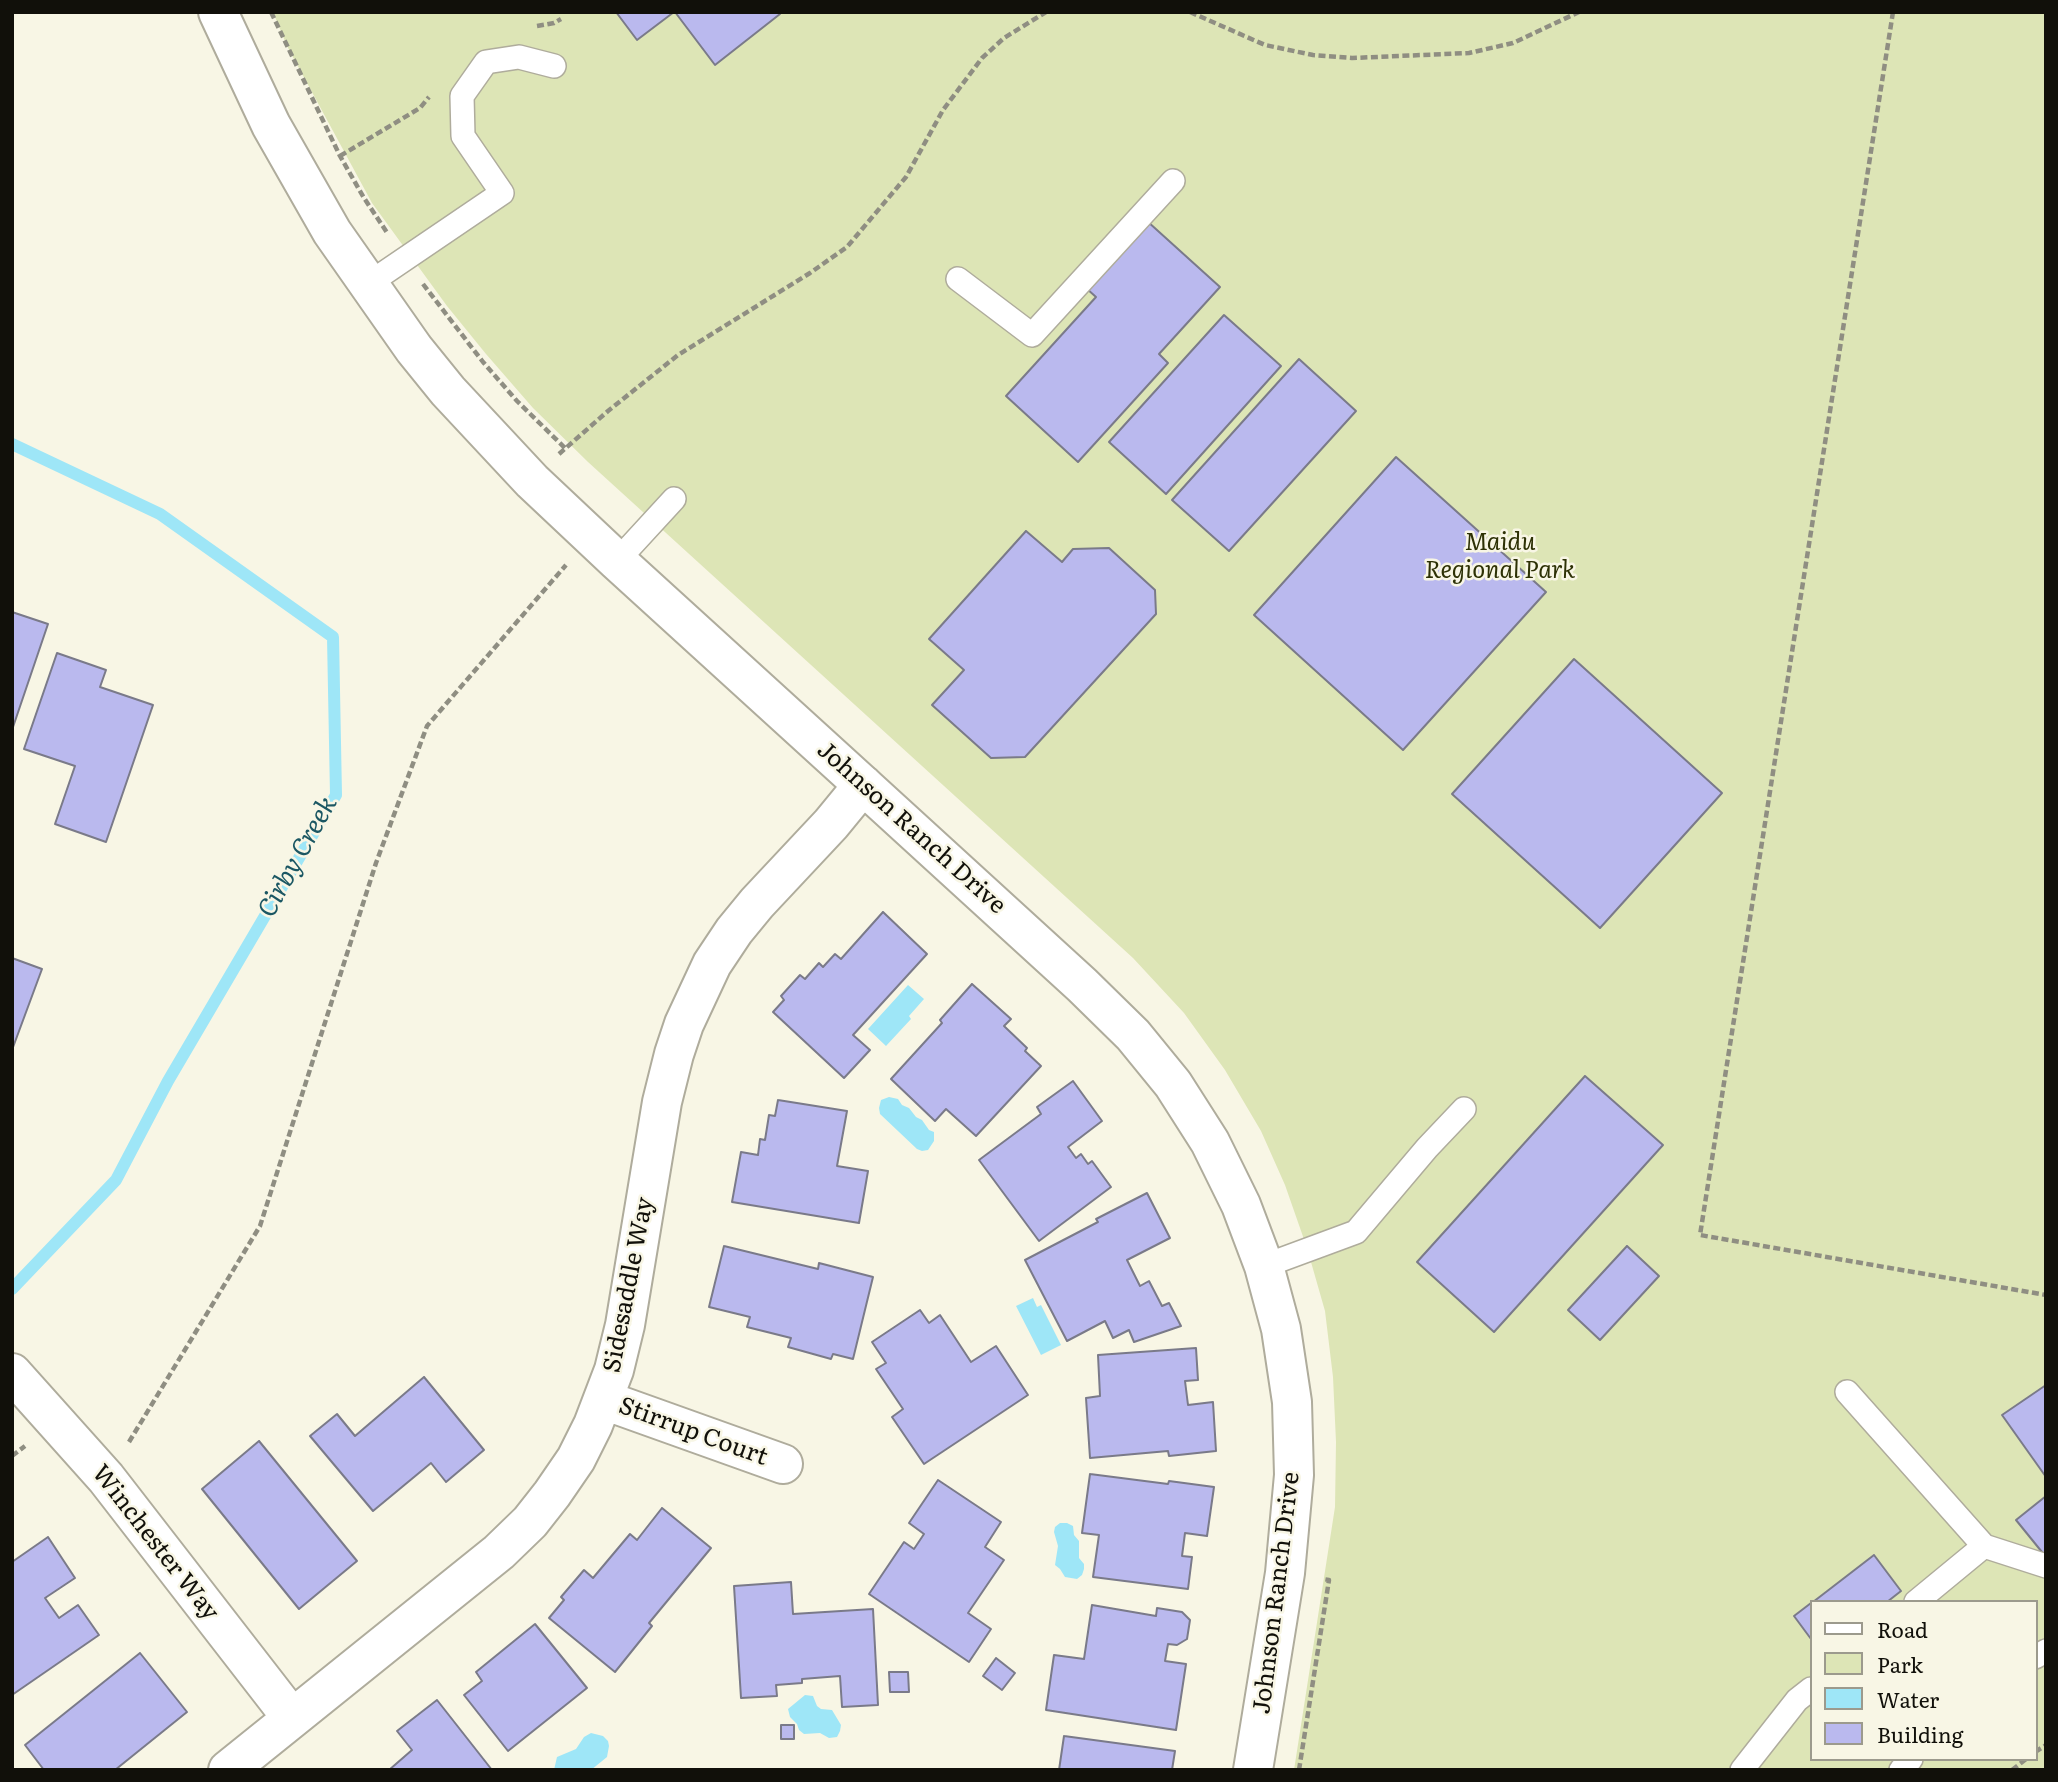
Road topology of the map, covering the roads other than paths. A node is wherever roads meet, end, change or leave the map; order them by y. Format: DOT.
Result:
graph roads {
  1 [pos="218,12"];
  2 [pos="554,66"];
  3 [pos="1173,181"];
  4 [pos="958,279"];
  5 [pos="368,284"];
  6 [pos="674,499"];
  7 [pos="604,549"];
  8 [pos="863,785"];
  9 [pos="1464,1108"];
  10 [pos="1264,1266"];
  11 [pos="12,1373"];
  12 [pos="1847,1392"];
  13 [pos="604,1400"];
  14 [pos="783,1464"];
  15 [pos="1984,1546"];
  16 [pos="2046,1566"];
  17 [pos="1918,1600"];
  18 [pos="1810,1690"];
  19 [pos="292,1718"];
  20 [pos="228,1770"];
  21 [pos="1252,1770"];
  22 [pos="1742,1770"];
  1 -- 5 [label="street, Johnson Ranch Drive"];
  2 -- 5 [label="lane"];
  3 -- 4 [label="lane"];
  5 -- 7 [label="street, Johnson Ranch Drive"];
  6 -- 7 [label="lane"];
  7 -- 8 [label="street, Johnson Ranch Drive"];
  8 -- 10 [label="street, Johnson Ranch Drive"];
  8 -- 13 [label="street, Sidesaddle Way"];
  9 -- 10 [label="lane"];
  10 -- 21 [label="street, Johnson Ranch Drive"];
  11 -- 19 [label="street, Winchester Way"];
  12 -- 15 [label="lane"];
  13 -- 14 [label="street, Stirrup Court"];
  13 -- 19 [label="street, Sidesaddle Way"];
  15 -- 16 [label="lane"];
  15 -- 17 [label="lane"];
  18 -- 22 [label="lane"];
  19 -- 20 [label="street, Sidesaddle Way"];
}
